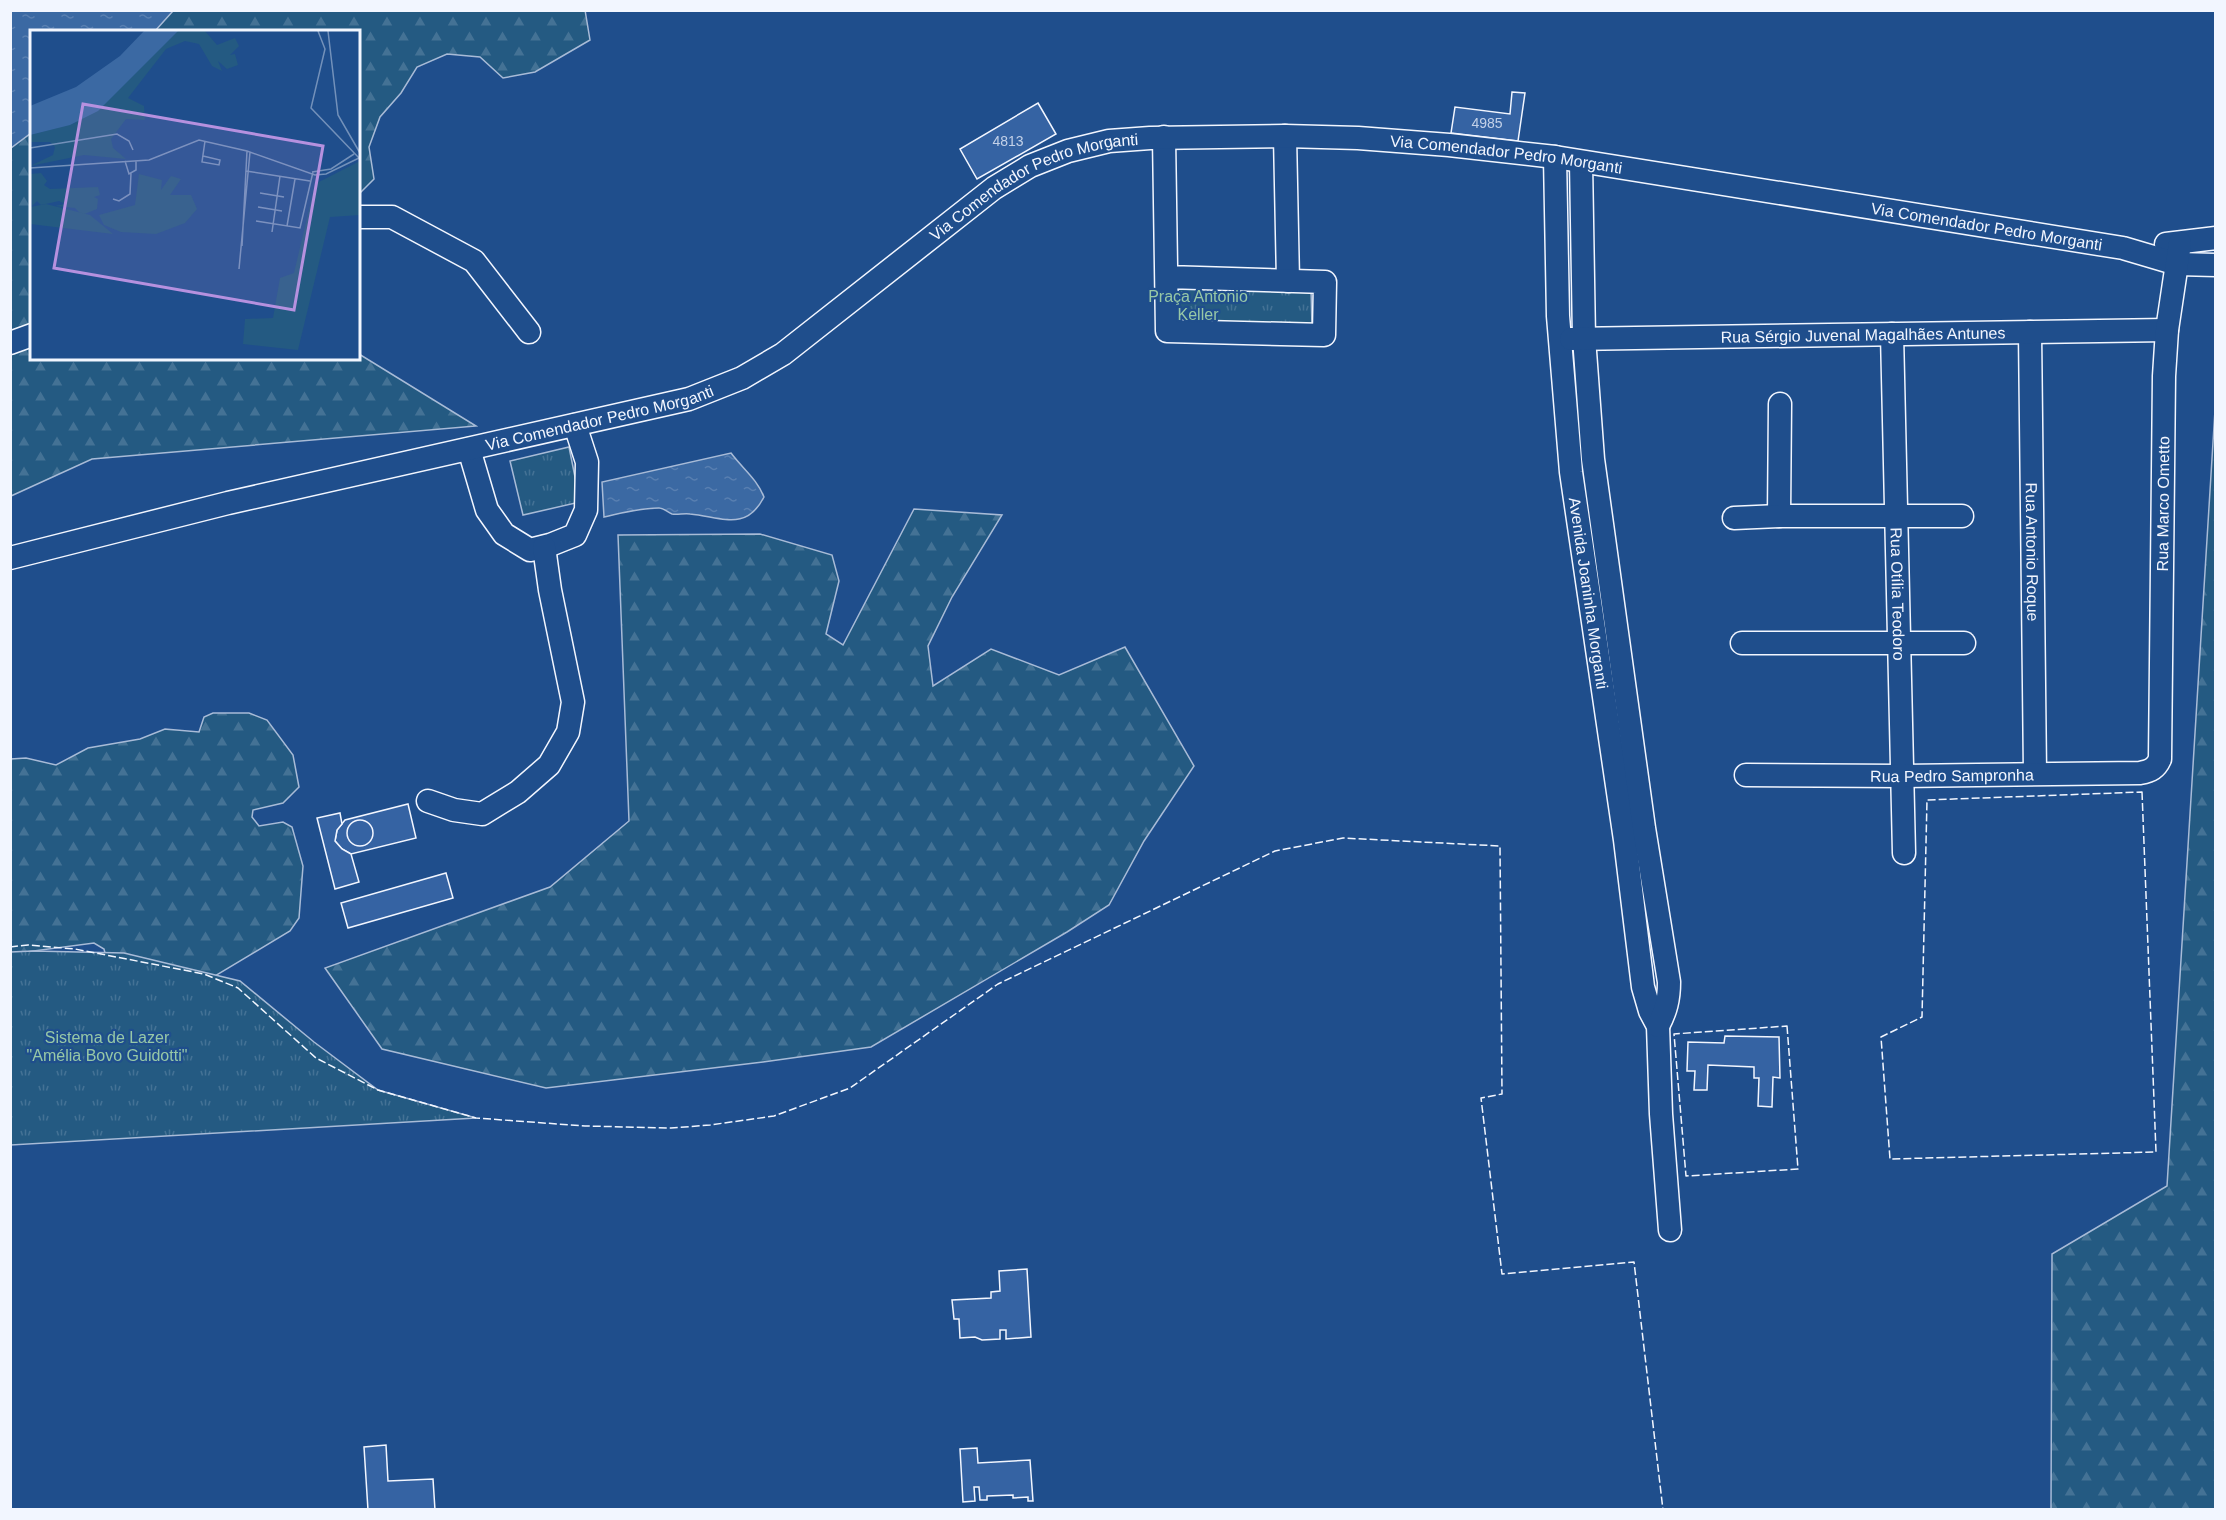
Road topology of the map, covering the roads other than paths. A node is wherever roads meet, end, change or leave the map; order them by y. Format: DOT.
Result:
graph roads {
  1 [pos="1285,136"];
  2 [pos="1164,137"];
  3 [pos="1555,157"];
  4 [pos="1581,162"];
  5 [pos="360,217"];
  6 [pos="2216,238"];
  7 [pos="2179,254"];
  8 [pos="2216,265"];
  9 [pos="1167,277"];
  10 [pos="1288,281"];
  11 [pos="2167,330"];
  12 [pos="529,332"];
  13 [pos="2030,332"];
  14 [pos="1892,334"];
  15 [pos="30,336"];
  16 [pos="1584,338"];
  17 [pos="1560,340"];
  18 [pos="10,343"];
  19 [pos="1780,404"];
  20 [pos="574,425"];
  21 [pos="469,449"];
  22 [pos="1779,516"];
  23 [pos="1896,516"];
  24 [pos="1962,516"];
  25 [pos="1734,518"];
  26 [pos="543,547"];
  27 [pos="10,558"];
  28 [pos="1899,642"];
  29 [pos="1742,643"];
  30 [pos="1964,643"];
  31 [pos="2157,766"];
  32 [pos="2035,773"];
  33 [pos="1746,775"];
  34 [pos="1902,776"];
  35 [pos="428,801"];
  36 [pos="1635,839"];
  37 [pos="1904,853"];
  38 [pos="1670,1230"];
  1 -- 2 [label="street, Via Comendador Pedro Morganti"];
  1 -- 3 [label="street, Via Comendador Pedro Morganti"];
  1 -- 10 [label="street"];
  2 -- 9 [label="street"];
  2 -- 20 [label="street, Via Comendador Pedro Morganti"];
  3 -- 4 [label="street, Via Comendador Pedro Morganti"];
  3 -- 17 [label="street, Avenida Joaninha Morganti"];
  4 -- 7 [label="street, Via Comendador Pedro Morganti"];
  4 -- 16 [label="street, Avenida Joaninha Morganti"];
  5 -- 12 [label="street"];
  6 -- 7 [label="street"];
  7 -- 8 [label="street"];
  7 -- 11 [label="street, Rua Marco Ometto"];
  9 -- 10 [label="street"];
  9 -- 10 [label="street"];
  11 -- 13 [label="street, Rua Sérgio Juvenal Magalhães Antunes"];
  11 -- 31 [label="street, Rua Marco Ometto"];
  13 -- 14 [label="street, Rua Sérgio Juvenal Magalhães Antunes"];
  13 -- 32 [label="street, Rua Antonio Roque"];
  14 -- 16 [label="street, Rua Sérgio Juvenal Magalhães Antunes"];
  14 -- 23 [label="street, Rua Otília Teodoro"];
  15 -- 18 [label="street"];
  16 -- 17 [label="street, Rua Sérgio Juvenal Magalhães Antunes"];
  16 -- 36 [label="street, Avenida Joaninha Morganti"];
  17 -- 36 [label="street, Avenida Joaninha Morganti"];
  19 -- 22 [label="street"];
  20 -- 21 [label="street, Via Comendador Pedro Morganti"];
  20 -- 26 [label="street"];
  21 -- 26 [label="street"];
  21 -- 27 [label="street, Via Comendador Pedro Morganti"];
  22 -- 23 [label="street"];
  22 -- 25 [label="street"];
  23 -- 24 [label="street"];
  23 -- 28 [label="street, Rua Otília Teodoro"];
  26 -- 35 [label="street"];
  28 -- 29 [label="street"];
  28 -- 30 [label="street"];
  28 -- 34 [label="street, Rua Otília Teodoro"];
  31 -- 32 [label="street, Rua Pedro Sampronha"];
  32 -- 34 [label="street, Rua Pedro Sampronha"];
  33 -- 34 [label="street, Rua Pedro Sampronha"];
  34 -- 37 [label="street, Rua Otília Teodoro"];
  36 -- 38 [label="street, Avenida Joaninha Morganti"];
}
